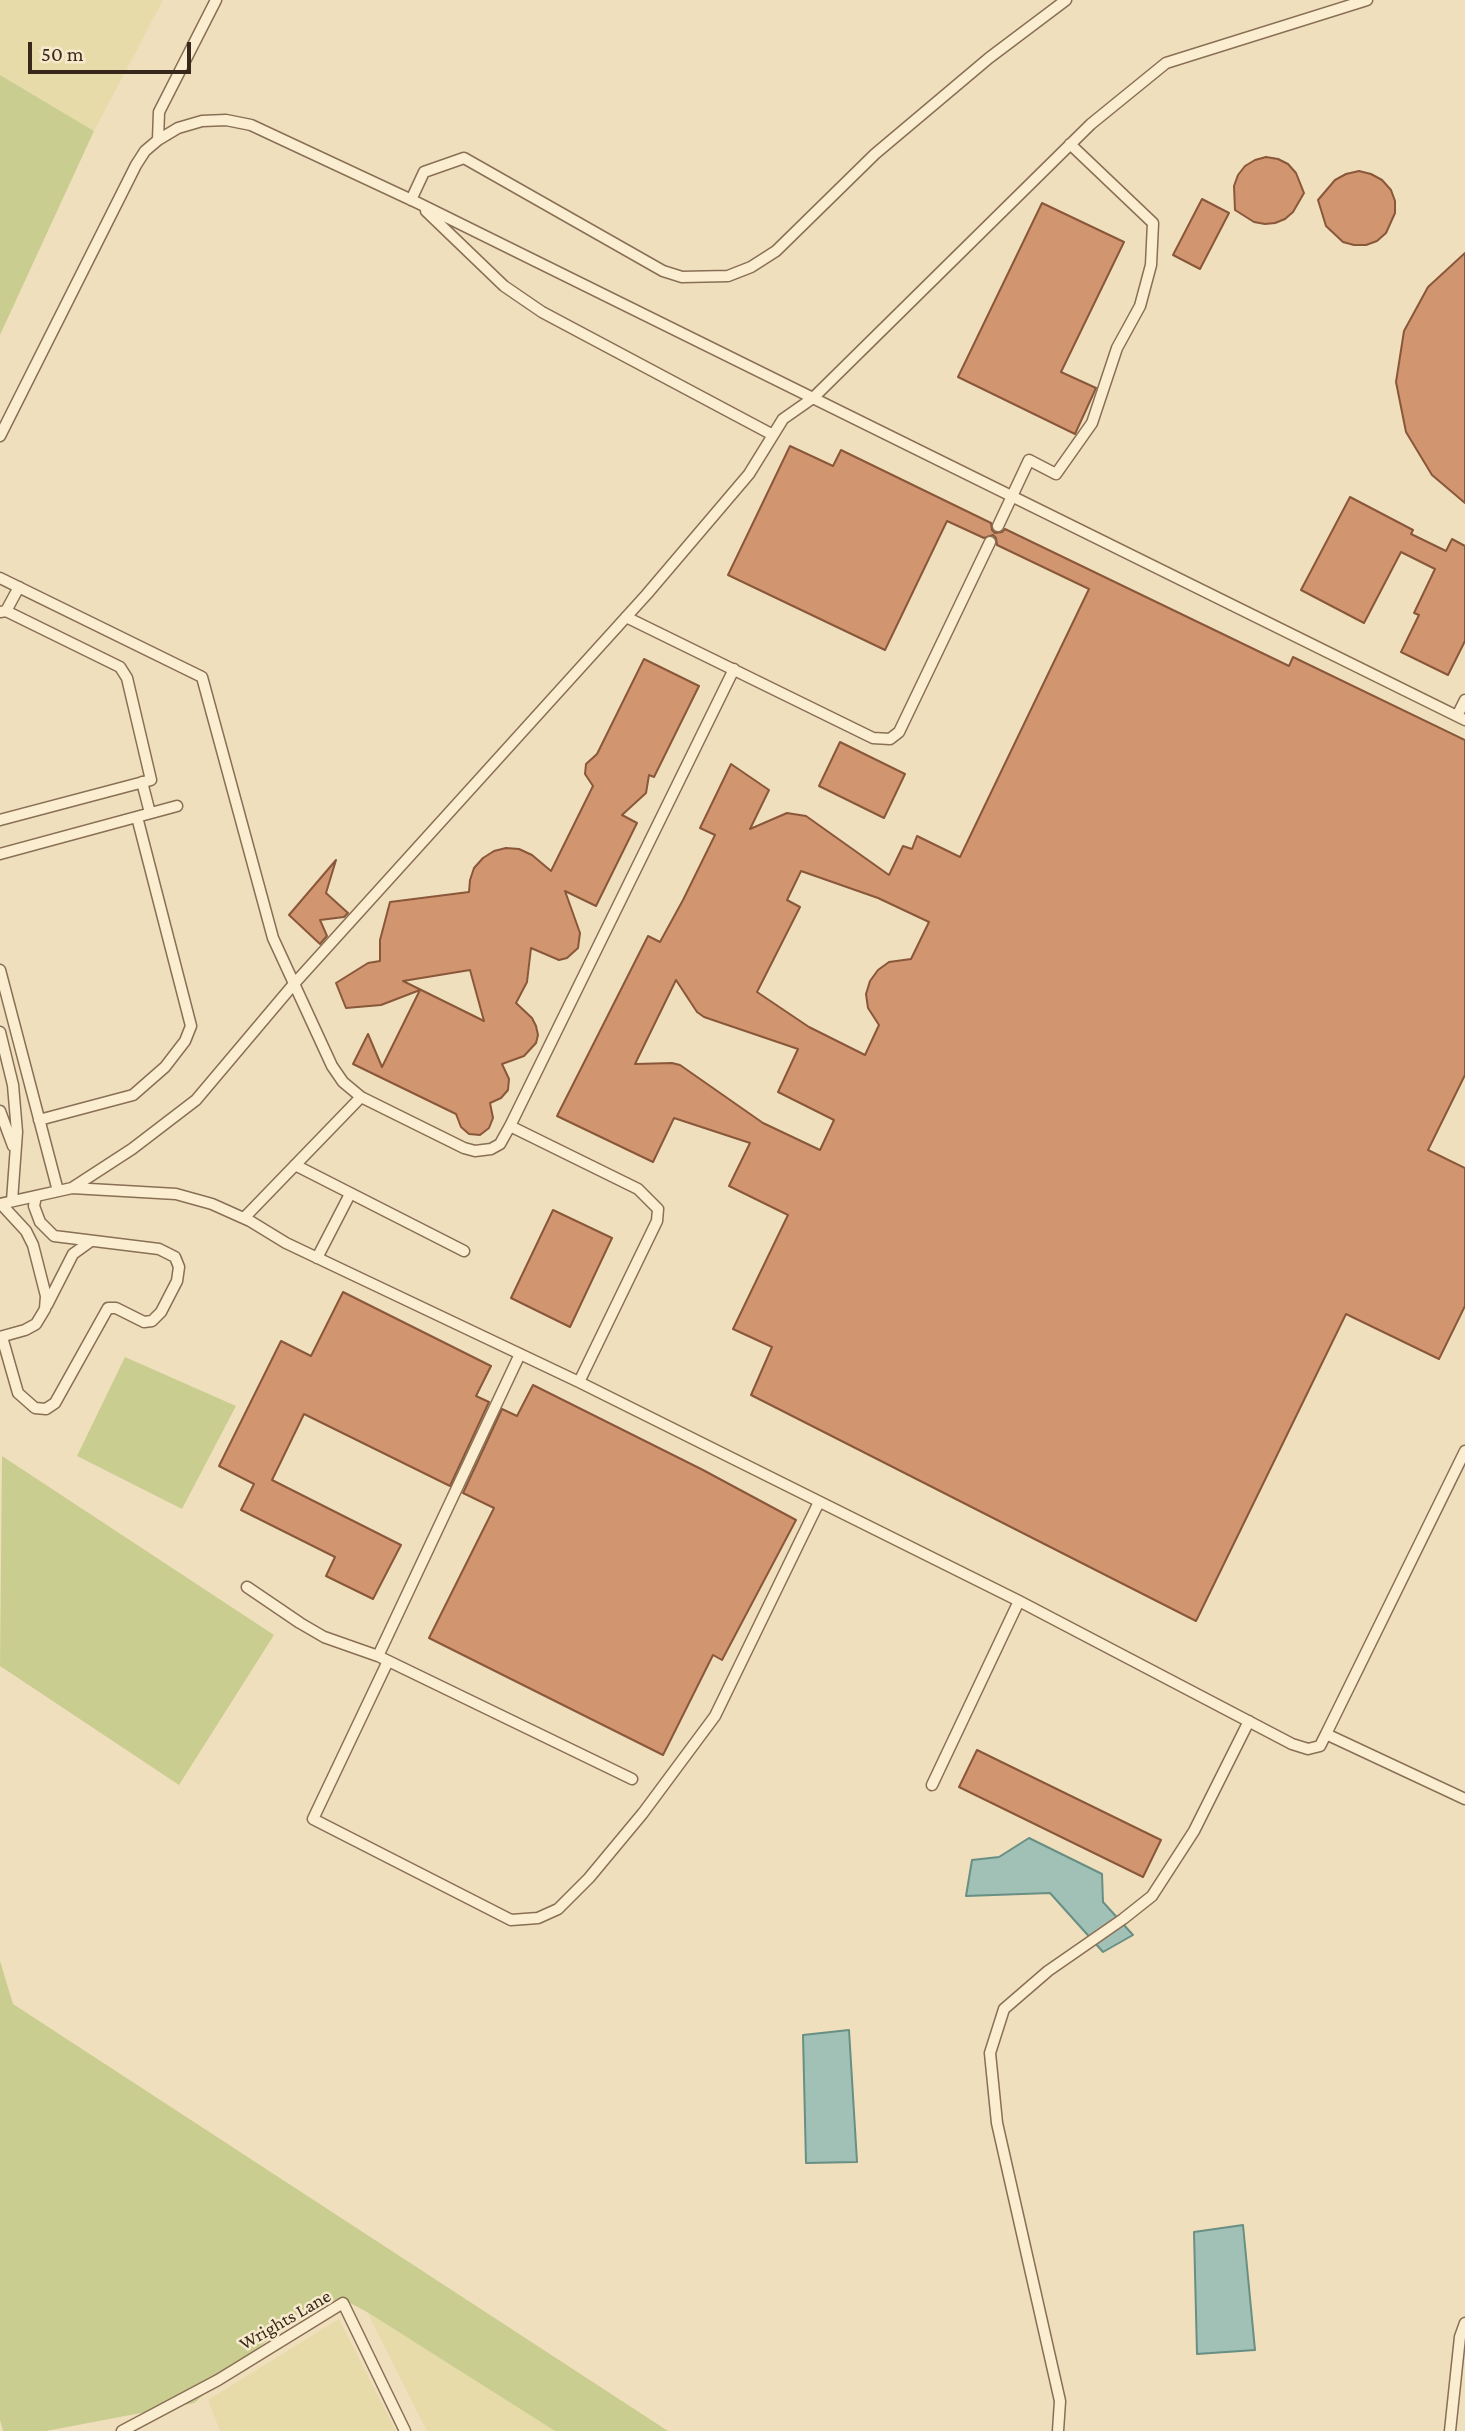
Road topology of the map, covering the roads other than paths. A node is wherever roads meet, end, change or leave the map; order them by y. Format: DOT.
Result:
graph roads {
  1 [pos="216,0"];
  2 [pos="1066,0"];
  3 [pos="1367,0"];
  4 [pos="158,140"];
  5 [pos="1070,144"];
  6 [pos="415,202"];
  7 [pos="813,398"];
  8 [pos="773,435"];
  9 [pos="0,436"];
  10 [pos="1011,496"];
  11 [pos="998,526"];
  12 [pos="990,542"];
  13 [pos="0,578"];
  14 [pos="19,587"];
  15 [pos="3,612"];
  16 [pos="626,617"];
  17 [pos="734,669"];
  18 [pos="1465,700"];
  19 [pos="1461,718"];
  20 [pos="142,782"];
  21 [pos="177,806"];
  22 [pos="150,813"];
  23 [pos="137,817"];
  24 [pos="0,820"];
  25 [pos="0,854"];
  26 [pos="0,970"];
  27 [pos="293,985"];
  28 [pos="0,1032"];
  29 [pos="361,1097"];
  30 [pos="0,1111"];
  31 [pos="39,1120"];
  32 [pos="510,1126"];
  33 [pos="15,1153"];
  34 [pos="295,1165"];
  35 [pos="72,1188"];
  36 [pos="58,1191"];
  37 [pos="350,1194"];
  38 [pos="36,1196"];
  39 [pos="12,1201"];
  40 [pos="1,1204"];
  41 [pos="244,1218"];
  42 [pos="91,1241"];
  43 [pos="464,1251"];
  44 [pos="317,1258"];
  45 [pos="46,1309"];
  46 [pos="1,1337"];
  47 [pos="520,1354"];
  48 [pos="579,1382"];
  49 [pos="1465,1451"];
  50 [pos="819,1502"];
  51 [pos="247,1587"];
  52 [pos="1019,1601"];
  53 [pos="383,1659"];
  54 [pos="1249,1721"];
  55 [pos="1326,1734"];
  56 [pos="632,1779"];
  57 [pos="932,1785"];
  58 [pos="1465,1799"];
  59 [pos="1465,2323"];
  60 [pos="122,2431"];
  61 [pos="405,2431"];
  62 [pos="1058,2431"];
  63 [pos="1450,2431"];
  1 -- 4 [label="lane"];
  2 -- 6 [label="lane"];
  3 -- 5 [label="lane"];
  4 -- 6 [label="lane"];
  4 -- 9 [label="lane"];
  5 -- 7 [label="lane"];
  5 -- 10 [label="lane"];
  6 -- 7 [label="lane"];
  6 -- 8 [label="lane"];
  7 -- 8 [label="lane"];
  7 -- 10 [label="lane"];
  8 -- 16 [label="lane"];
  10 -- 11 [label="lane"];
  10 -- 19 [label="lane"];
  12 -- 17 [label="lane"];
  13 -- 14 [label="lane"];
  14 -- 15 [label="lane"];
  14 -- 27 [label="lane"];
  15 -- 20 [label="lane"];
  16 -- 17 [label="lane"];
  16 -- 27 [label="lane"];
  17 -- 32 [label="lane"];
  18 -- 19 [label="lane"];
  20 -- 22 [label="lane"];
  20 -- 24 [label="lane"];
  21 -- 22 [label="lane"];
  22 -- 23 [label="lane"];
  23 -- 25 [label="lane"];
  23 -- 31 [label="lane"];
  26 -- 31 [label="lane"];
  27 -- 29 [label="lane"];
  27 -- 35 [label="lane"];
  28 -- 33 [label="lane"];
  29 -- 32 [label="lane"];
  29 -- 34 [label="lane"];
  30 -- 33 [label="lane"];
  31 -- 36 [label="lane"];
  32 -- 48 [label="lane"];
  33 -- 39 [label="lane"];
  34 -- 37 [label="lane"];
  34 -- 41 [label="lane"];
  35 -- 36 [label="lane"];
  35 -- 41 [label="lane"];
  36 -- 38 [label="lane"];
  37 -- 43 [label="lane"];
  37 -- 44 [label="lane"];
  38 -- 39 [label="lane"];
  38 -- 42 [label="lane"];
  39 -- 40 [label="lane"];
  40 -- 45 [label="lane"];
  41 -- 44 [label="lane"];
  42 -- 45 [label="lane"];
  42 -- 46 [label="lane"];
  44 -- 47 [label="lane"];
  45 -- 46 [label="lane"];
  47 -- 48 [label="lane"];
  47 -- 53 [label="lane"];
  48 -- 50 [label="lane"];
  49 -- 55 [label="lane"];
  50 -- 52 [label="lane"];
  50 -- 53 [label="lane"];
  51 -- 53 [label="lane"];
  52 -- 54 [label="lane"];
  52 -- 57 [label="lane"];
  53 -- 56 [label="lane"];
  54 -- 55 [label="lane"];
  54 -- 62 [label="lane"];
  55 -- 58 [label="lane"];
  59 -- 63 [label="lane"];
  60 -- 61 [label="lane, Wrights Lane"];
}
